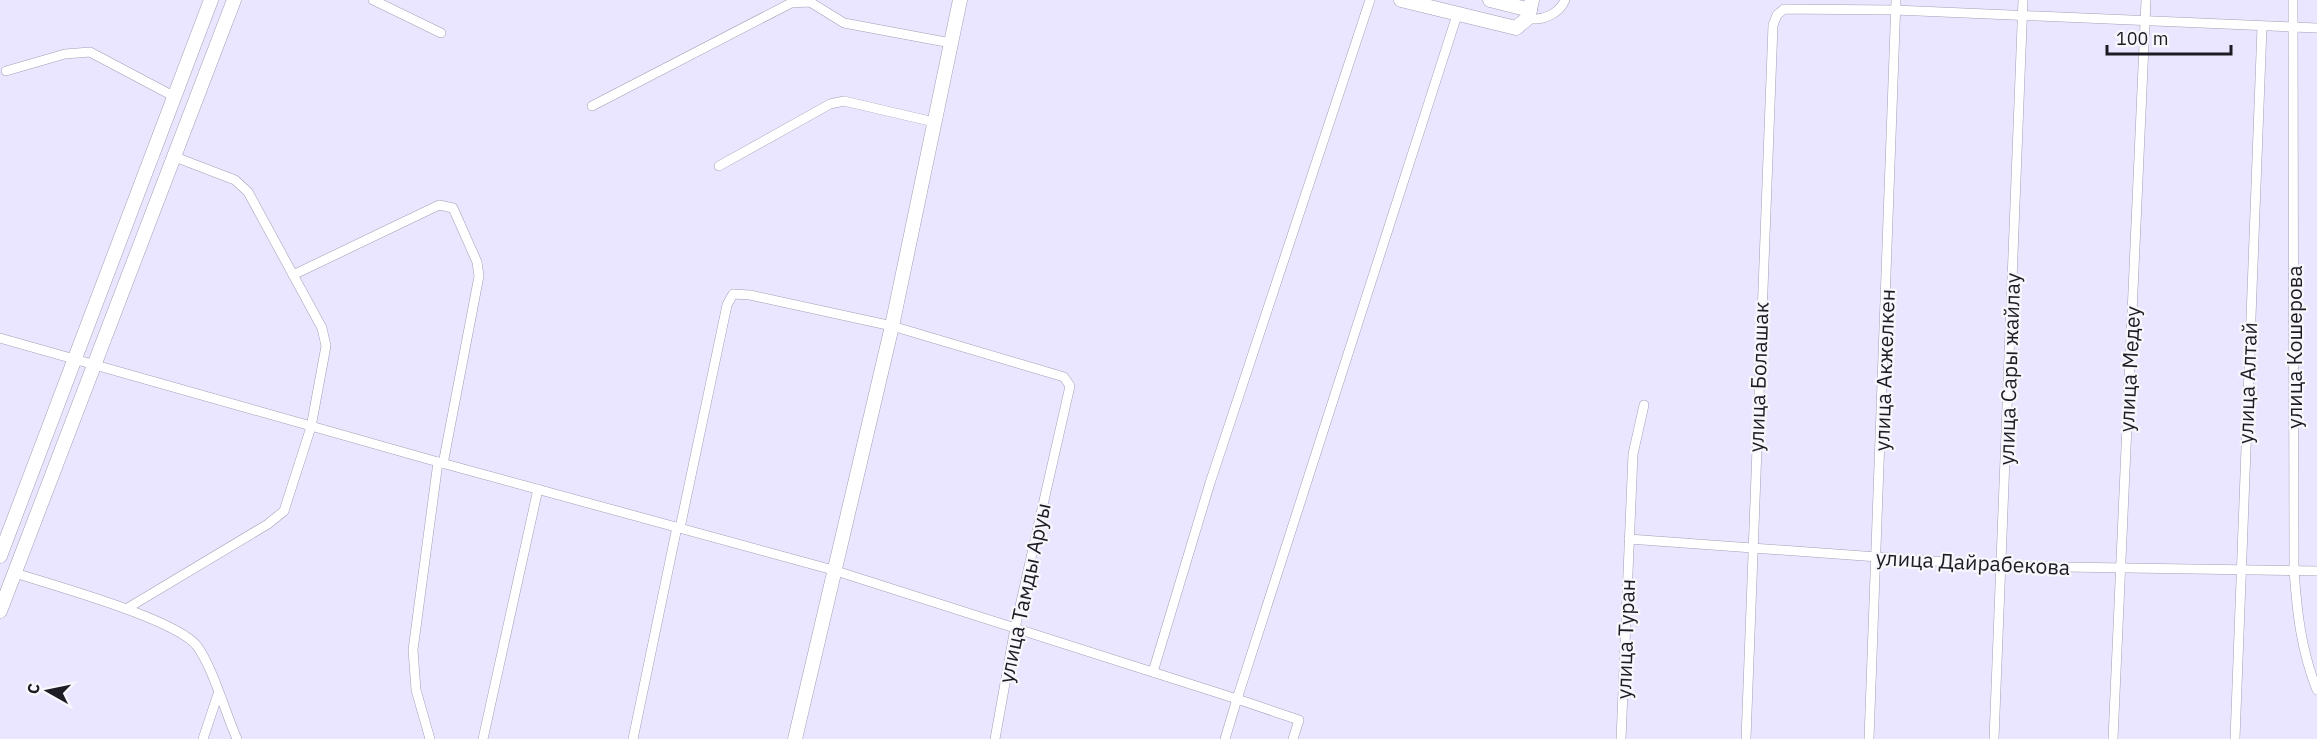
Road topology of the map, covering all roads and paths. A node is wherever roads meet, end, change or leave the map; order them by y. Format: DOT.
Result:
graph roads {
  1 [pos="211,0"];
  2 [pos="234,0"];
  3 [pos="373,0"];
  4 [pos="960,0"];
  5 [pos="1370,0"];
  6 [pos="1401,0"];
  7 [pos="1490,0"];
  8 [pos="1565,0"];
  9 [pos="1800,0"];
  10 [pos="2023,0"];
  11 [pos="2146,0"];
  12 [pos="2293,0"];
  13 [pos="1895,5"];
  14 [pos="1530,9"];
  15 [pos="1807,9"];
  16 [pos="1457,15"];
  17 [pos="2022,17"];
  18 [pos="2146,22"];
  19 [pos="2262,27"];
  20 [pos="2294,28"];
  21 [pos="2317,28"];
  22 [pos="441,33"];
  23 [pos="951,43"];
  24 [pos="6,72"];
  25 [pos="175,97"];
  26 [pos="592,106"];
  27 [pos="934,122"];
  28 [pos="175,158"];
  29 [pos="719,166"];
  30 [pos="293,275"];
  31 [pos="892,326"];
  32 [pos="0,338"];
  33 [pos="76,360"];
  34 [pos="96,366"];
  35 [pos="1644,405"];
  36 [pos="311,427"];
  37 [pos="440,463"];
  38 [pos="538,489"];
  39 [pos="679,528"];
  40 [pos="1629,539"];
  41 [pos="1751,549"];
  42 [pos="0,556"];
  43 [pos="1878,557"];
  44 [pos="2001,566"];
  45 [pos="2120,568"];
  46 [pos="833,570"];
  47 [pos="2240,570"];
  48 [pos="2294,570"];
  49 [pos="2317,571"];
  50 [pos="15,573"];
  51 [pos="126,609"];
  52 [pos="0,611"];
  53 [pos="1016,628"];
  54 [pos="1153,672"];
  55 [pos="2317,690"];
  56 [pos="218,694"];
  57 [pos="1238,699"];
  58 [pos="203,739"];
  59 [pos="237,739"];
  60 [pos="430,739"];
  61 [pos="483,739"];
  62 [pos="633,739"];
  63 [pos="795,739"];
  64 [pos="995,739"];
  65 [pos="1225,739"];
  66 [pos="1293,739"];
  67 [pos="1621,739"];
  68 [pos="1746,739"];
  69 [pos="1869,739"];
  70 [pos="1994,739"];
  71 [pos="2113,739"];
  72 [pos="2235,739"];
  1 -- 25 [label="main road"];
  2 -- 28 [label="main road"];
  3 -- 22 [label="street"];
  4 -- 23 [label="main road"];
  5 -- 54 [label="street"];
  6 -- 16 [label="main road"];
  7 -- 14 [label="main road"];
  8 -- 14 [label="street"];
  9 -- 15 [label="street"];
  10 -- 17 [label="street, улица Сары жайлау"];
  11 -- 18 [label="street, улица Медеу"];
  12 -- 20 [label="street, улица Кошерова"];
  13 -- 15 [label="street"];
  13 -- 17 [label="street"];
  13 -- 43 [label="street, улица Акжелкен"];
  14 -- 16 [label="main road"];
  15 -- 41 [label="street, улица Болашак"];
  16 -- 57 [label="street"];
  17 -- 18 [label="street"];
  17 -- 44 [label="street, улица Сары жайлау"];
  18 -- 19 [label="street"];
  18 -- 45 [label="street, улица Медеу"];
  19 -- 20 [label="street"];
  19 -- 47 [label="street, улица Алтай"];
  20 -- 21 [label="street"];
  20 -- 48 [label="street, улица Кошерова"];
  23 -- 26 [label="street"];
  23 -- 27 [label="main road"];
  24 -- 25 [label="street"];
  25 -- 33 [label="main road"];
  27 -- 29 [label="street"];
  27 -- 31 [label="main road"];
  28 -- 30 [label="street"];
  28 -- 34 [label="main road"];
  30 -- 36 [label="street"];
  30 -- 37 [label="street"];
  31 -- 39 [label="street, улица Тамды Аруы"];
  31 -- 46 [label="main road"];
  31 -- 53 [label="street, улица Тамды Аруы"];
  32 -- 33 [label="street"];
  33 -- 34 [label="street"];
  33 -- 42 [label="main road"];
  34 -- 36 [label="street"];
  34 -- 50 [label="main road"];
  35 -- 40 [label="street, улица Туран"];
  36 -- 37 [label="street"];
  36 -- 51 [label="street"];
  37 -- 38 [label="street"];
  37 -- 60 [label="street"];
  38 -- 39 [label="street"];
  38 -- 61 [label="street"];
  39 -- 46 [label="street"];
  39 -- 62 [label="street"];
  40 -- 41 [label="street, улица Дайрабекова"];
  40 -- 67 [label="street, улица Туран"];
  41 -- 43 [label="street, улица Дайрабекова"];
  41 -- 68 [label="street, улица Болашак"];
  43 -- 44 [label="street, улица Дайрабекова"];
  43 -- 69 [label="street, улица Акжелкен"];
  44 -- 45 [label="street, улица Дайрабекова"];
  44 -- 70 [label="street, улица Сары жайлау"];
  45 -- 47 [label="street, улица Дайрабекова"];
  45 -- 71 [label="street, улица Медеу"];
  46 -- 53 [label="street"];
  46 -- 63 [label="main road"];
  47 -- 48 [label="street, улица Дайрабекова"];
  47 -- 72 [label="street, улица Алтай"];
  48 -- 49 [label="street, улица Дайрабекова"];
  48 -- 55 [label="street, улица Кошерова"];
  50 -- 51 [label="street"];
  50 -- 52 [label="main road"];
  51 -- 56 [label="street"];
  53 -- 54 [label="street"];
  53 -- 64 [label="street, улица Тамды Аруы"];
  54 -- 57 [label="street"];
  56 -- 58 [label="street"];
  56 -- 59 [label="street"];
  57 -- 65 [label="street"];
  57 -- 66 [label="street"];
}
